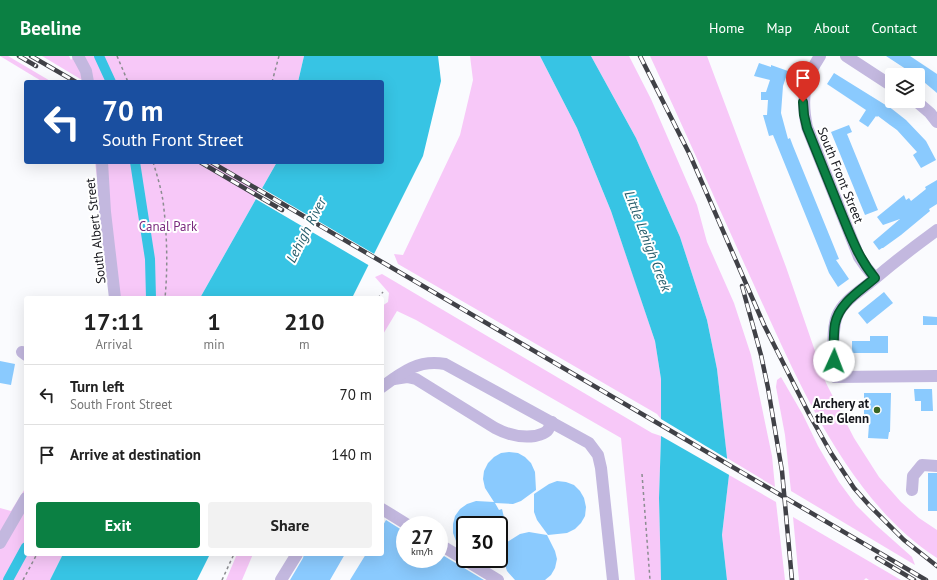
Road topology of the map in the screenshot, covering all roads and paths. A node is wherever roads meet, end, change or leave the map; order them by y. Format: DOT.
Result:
graph roads {
  1 [pos="117,56"];
  2 [pos="279,56"];
  3 [pos="820,56"];
  4 [pos="846,56"];
  5 [pos="79,57"];
  6 [pos="88,80"];
  7 [pos="127,80"];
  8 [pos="273,80"];
  9 [pos="885,81"];
  10 [pos="924,108"];
  11 [pos="937,122"];
  12 [pos="102,164"];
  13 [pos="154,164"];
  14 [pos="937,230"];
  15 [pos="875,278"];
  16 [pos="383,292"];
  17 [pos="115,296"];
  18 [pos="165,296"];
  19 [pos="380,296"];
  20 [pos="937,376"];
  21 [pos="393,379"];
  22 [pos="384,386"];
  23 [pos="552,422"];
  24 [pos="937,466"];
  25 [pos="642,474"];
  26 [pos="912,490"];
  27 [pos="24,501"];
  28 [pos="384,510"];
  29 [pos="396,518"];
  30 [pos="0,543"];
  31 [pos="448,549"];
  32 [pos="36,556"];
  33 [pos="233,556"];
  34 [pos="296,556"];
  35 [pos="23,580"];
  36 [pos="222,580"];
  37 [pos="281,580"];
  38 [pos="498,580"];
  39 [pos="614,580"];
  40 [pos="650,580"];
  1 -- 7 [label="path"];
  2 -- 8 [label="path"];
  3 -- 15 [label="street, South Front Street"];
  4 -- 9 [label="street"];
  5 -- 6 [label="street"];
  10 -- 11 [label="street"];
  12 -- 17 [label="street, South Albert Street"];
  13 -- 18 [label="path"];
  14 -- 15 [label="street"];
  15 -- 20 [label="street"];
  16 -- 19 [label="path"];
  21 -- 22 [label="street"];
  21 -- 23 [label="street"];
  21 -- 23 [label="street"];
  23 -- 39 [label="street"];
  24 -- 26 [label="street"];
  25 -- 40 [label="path"];
  27 -- 30 [label="street"];
  28 -- 29 [label="street"];
  31 -- 38 [label="street"];
  32 -- 35 [label="path"];
  33 -- 36 [label="path"];
  34 -- 37 [label="street"];
}
